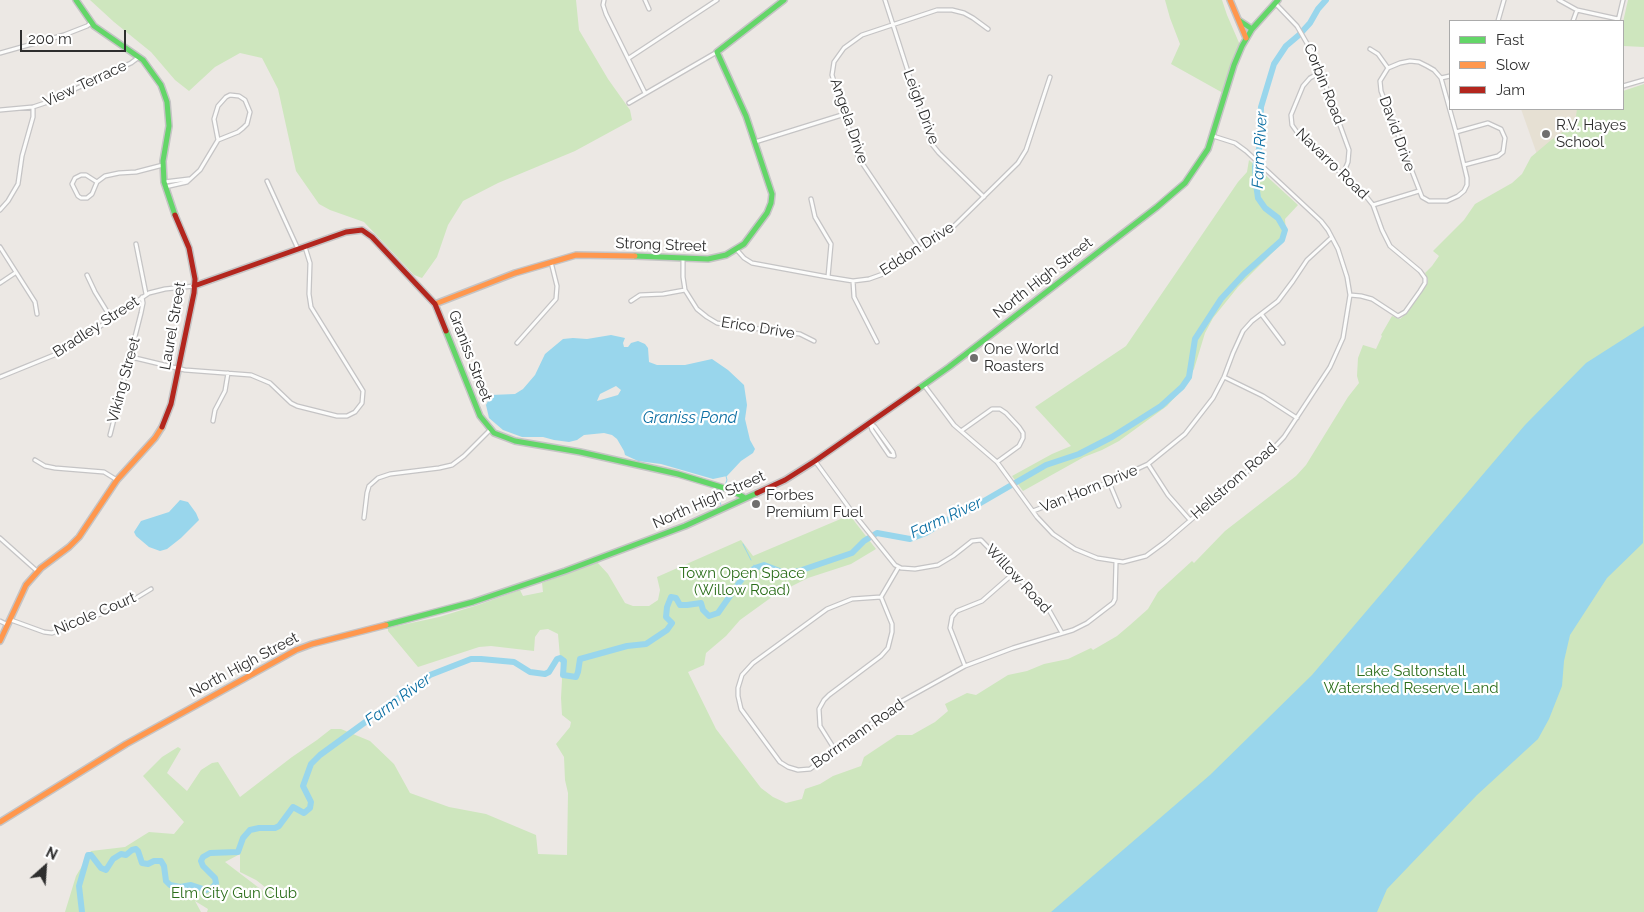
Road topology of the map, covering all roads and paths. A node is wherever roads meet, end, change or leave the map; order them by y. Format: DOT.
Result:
graph roads {
  1 [pos="76,0"];
  2 [pos="604,0"];
  3 [pos="645,0"];
  4 [pos="717,0"];
  5 [pos="784,0"];
  6 [pos="885,0"];
  7 [pos="1230,0"];
  8 [pos="1504,0"];
  9 [pos="1559,0"];
  10 [pos="1623,0"];
  11 [pos="1277,2"];
  12 [pos="650,9"];
  13 [pos="1577,10"];
  14 [pos="1498,20"];
  15 [pos="1574,20"];
  16 [pos="1618,20"];
  17 [pos="1240,21"];
  18 [pos="91,23"];
  19 [pos="893,24"];
  20 [pos="1252,29"];
  21 [pos="988,30"];
  22 [pos="1246,38"];
  23 [pos="1370,49"];
  24 [pos="717,52"];
  25 [pos="0,53"];
  26 [pos="139,56"];
  27 [pos="628,58"];
  28 [pos="1388,68"];
  29 [pos="1321,72"];
  30 [pos="1449,76"];
  31 [pos="1050,77"];
  32 [pos="1441,78"];
  33 [pos="1644,80"];
  34 [pos="1624,86"];
  35 [pos="645,92"];
  36 [pos="629,103"];
  37 [pos="33,107"];
  38 [pos="1449,107"];
  39 [pos="0,110"];
  40 [pos="1450,110"];
  41 [pos="845,114"];
  42 [pos="1456,132"];
  43 [pos="1213,136"];
  44 [pos="218,140"];
  45 [pos="755,142"];
  46 [pos="163,165"];
  47 [pos="1464,165"];
  48 [pos="1343,174"];
  49 [pos="267,181"];
  50 [pos="97,182"];
  51 [pos="164,184"];
  52 [pos="1418,191"];
  53 [pos="984,197"];
  54 [pos="811,199"];
  55 [pos="1373,205"];
  56 [pos="0,210"];
  57 [pos="1331,238"];
  58 [pos="136,244"];
  59 [pos="0,247"];
  60 [pos="305,247"];
  61 [pos="298,249"];
  62 [pos="920,249"];
  63 [pos="737,250"];
  64 [pos="683,259"];
  65 [pos="551,262"];
  66 [pos="15,273"];
  67 [pos="87,276"];
  68 [pos="828,276"];
  69 [pos="854,281"];
  70 [pos="0,283"];
  71 [pos="194,286"];
  72 [pos="685,290"];
  73 [pos="146,294"];
  74 [pos="1350,295"];
  75 [pos="142,297"];
  76 [pos="630,301"];
  77 [pos="435,304"];
  78 [pos="37,314"];
  79 [pos="1262,315"];
  80 [pos="111,318"];
  81 [pos="814,341"];
  82 [pos="878,342"];
  83 [pos="517,343"];
  84 [pos="1283,343"];
  85 [pos="131,357"];
  86 [pos="179,368"];
  87 [pos="228,373"];
  88 [pos="0,376"];
  89 [pos="1224,377"];
  90 [pos="924,385"];
  91 [pos="1297,418"];
  92 [pos="213,421"];
  93 [pos="870,423"];
  94 [pos="490,430"];
  95 [pos="960,431"];
  96 [pos="110,435"];
  97 [pos="36,460"];
  98 [pos="815,461"];
  99 [pos="997,462"];
  100 [pos="1148,464"];
  101 [pos="117,480"];
  102 [pos="1109,482"];
  103 [pos="745,498"];
  104 [pos="1119,506"];
  105 [pos="1033,511"];
  106 [pos="364,518"];
  107 [pos="1190,520"];
  108 [pos="0,538"];
  109 [pos="1116,562"];
  110 [pos="898,568"];
  111 [pos="37,572"];
  112 [pos="1014,573"];
  113 [pos="151,589"];
  114 [pos="881,597"];
  115 [pos="0,621"];
  116 [pos="10,622"];
  117 [pos="1062,633"];
  118 [pos="0,641"];
  119 [pos="965,666"];
  120 [pos="835,750"];
  121 [pos="0,822"];
  1 -- 18 [label="street, Laurel Street"];
  2 -- 27 [label="street"];
  3 -- 12 [label="street"];
  4 -- 27 [label="street"];
  5 -- 24 [label="street"];
  6 -- 19 [label="street, Leigh Drive"];
  7 -- 17 [label="street"];
  8 -- 14 [label="street"];
  9 -- 13 [label="street"];
  10 -- 16 [label="street"];
  11 -- 20 [label="street, North High Street"];
  11 -- 29 [label="street, Corbin Road"];
  13 -- 15 [label="street"];
  13 -- 16 [label="street"];
  17 -- 20 [label="street"];
  17 -- 22 [label="street"];
  18 -- 25 [label="street"];
  18 -- 26 [label="street, Laurel Street"];
  19 -- 21 [label="street, Angela Drive"];
  19 -- 41 [label="street, Angela Drive"];
  19 -- 53 [label="street, Leigh Drive"];
  20 -- 22 [label="street, North High Street"];
  22 -- 43 [label="street, North High Street"];
  23 -- 28 [label="street"];
  24 -- 35 [label="street"];
  24 -- 45 [label="street, Strong Street"];
  26 -- 37 [label="street, View Terrace"];
  26 -- 46 [label="street, Laurel Street"];
  27 -- 35 [label="street"];
  28 -- 32 [label="street"];
  28 -- 52 [label="street, David Drive"];
  29 -- 48 [label="street, Corbin Road"];
  29 -- 48 [label="street, Navarro Road"];
  30 -- 32 [label="street"];
  31 -- 53 [label="street, Eddon Drive"];
  32 -- 38 [label="street, David Drive"];
  33 -- 34 [label="street"];
  35 -- 36 [label="street"];
  37 -- 39 [label="street, View Terrace"];
  37 -- 56 [label="street"];
  40 -- 42 [label="street, David Drive"];
  41 -- 45 [label="street"];
  41 -- 62 [label="street, Angela Drive"];
  42 -- 47 [label="street, David Drive"];
  42 -- 47 [label="street"];
  43 -- 57 [label="street, Hellstrom Road"];
  43 -- 90 [label="street, North High Street"];
  44 -- 44 [label="street"];
  44 -- 51 [label="street"];
  45 -- 63 [label="street, Strong Street"];
  46 -- 50 [label="street"];
  46 -- 51 [label="street, Laurel Street"];
  47 -- 52 [label="street, David Drive"];
  48 -- 55 [label="street, Navarro Road"];
  49 -- 61 [label="street"];
  50 -- 50 [label="street"];
  51 -- 71 [label="street, Laurel Street"];
  52 -- 55 [label="street, David Drive"];
  53 -- 62 [label="street, Eddon Drive"];
  54 -- 68 [label="street"];
  55 -- 74 [label="street, Navarro Road"];
  57 -- 74 [label="street, Hellstrom Road"];
  57 -- 79 [label="street, Van Horn Drive"];
  58 -- 73 [label="street"];
  59 -- 66 [label="street"];
  60 -- 61 [label="street, Graniss Street"];
  60 -- 77 [label="street, Graniss Street"];
  60 -- 87 [label="street"];
  61 -- 71 [label="street, Graniss Street"];
  62 -- 69 [label="street, Eddon Drive"];
  63 -- 64 [label="street, Strong Street"];
  63 -- 68 [label="street, Eddon Drive"];
  64 -- 65 [label="street, Strong Street"];
  64 -- 72 [label="street, Erico Drive"];
  65 -- 77 [label="street, Strong Street"];
  65 -- 83 [label="street"];
  66 -- 70 [label="street"];
  66 -- 78 [label="street"];
  67 -- 80 [label="street"];
  68 -- 69 [label="street, Eddon Drive"];
  69 -- 82 [label="street"];
  71 -- 73 [label="street, Bradley Street"];
  71 -- 86 [label="street, Laurel Street"];
  72 -- 76 [label="street"];
  72 -- 81 [label="street, Erico Drive"];
  73 -- 75 [label="street, Bradley Street"];
  74 -- 91 [label="street, Hellstrom Road"];
  75 -- 80 [label="street, Bradley Street"];
  75 -- 85 [label="street, Viking Street"];
  77 -- 94 [label="street, Graniss Street"];
  79 -- 84 [label="street"];
  79 -- 89 [label="street, Van Horn Drive"];
  80 -- 88 [label="street, Bradley Street"];
  85 -- 86 [label="street"];
  85 -- 96 [label="street, Viking Street"];
  86 -- 87 [label="street"];
  86 -- 101 [label="street, Laurel Street"];
  87 -- 92 [label="street"];
  89 -- 91 [label="street"];
  89 -- 100 [label="street, Van Horn Drive"];
  90 -- 93 [label="street, North High Street"];
  90 -- 95 [label="street, Hellstrom Road"];
  91 -- 107 [label="street, Hellstrom Road"];
  93 -- 93 [label="street"];
  93 -- 98 [label="street, North High Street"];
  94 -- 103 [label="street"];
  94 -- 106 [label="street"];
  95 -- 99 [label="street, Hellstrom Road"];
  95 -- 99 [label="street"];
  97 -- 101 [label="street"];
  98 -- 103 [label="street, North High Street"];
  98 -- 110 [label="street"];
  99 -- 105 [label="street, Hellstrom Road"];
  100 -- 102 [label="street, Van Horn Drive"];
  100 -- 107 [label="street"];
  101 -- 111 [label="street, Laurel Street"];
  102 -- 104 [label="street"];
  102 -- 105 [label="street, Van Horn Drive"];
  103 -- 121 [label="street, North High Street"];
  105 -- 109 [label="street, Hellstrom Road"];
  107 -- 109 [label="street, Hellstrom Road"];
  108 -- 111 [label="street"];
  109 -- 117 [label="street, Borrmann Road"];
  110 -- 112 [label="street, Willow Road"];
  110 -- 114 [label="street"];
  111 -- 116 [label="street, Laurel Street"];
  112 -- 117 [label="street, Willow Road"];
  112 -- 119 [label="street"];
  113 -- 116 [label="street, Nicole Court"];
  114 -- 120 [label="street"];
  114 -- 120 [label="street, Borrmann Road"];
  115 -- 116 [label="street, Nicole Court"];
  116 -- 118 [label="street, Laurel Street"];
  117 -- 119 [label="street, Borrmann Road"];
  119 -- 120 [label="street, Borrmann Road"];
}
